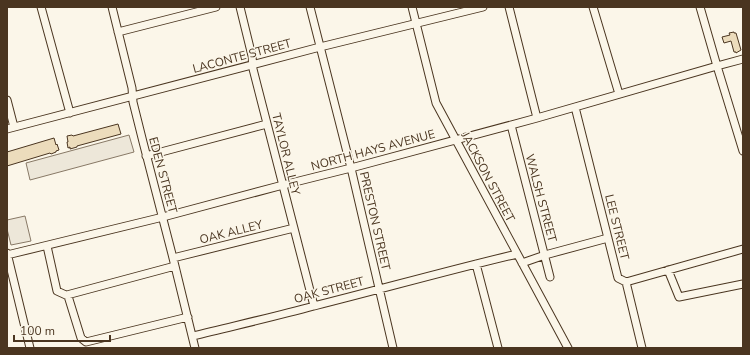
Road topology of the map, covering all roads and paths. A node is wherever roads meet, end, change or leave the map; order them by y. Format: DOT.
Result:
graph roads {
  1 [pos="41,7"];
  2 [pos="112,7"];
  3 [pos="216,7"];
  4 [pos="240,7"];
  5 [pos="310,7"];
  6 [pos="412,7"];
  7 [pos="484,7"];
  8 [pos="509,7"];
  9 [pos="593,7"];
  10 [pos="700,7"];
  11 [pos="416,24"];
  12 [pos="118,32"];
  13 [pos="320,47"];
  14 [pos="743,59"];
  15 [pos="253,65"];
  16 [pos="717,66"];
  17 [pos="619,94"];
  18 [pos="133,96"];
  19 [pos="7,100"];
  20 [pos="575,107"];
  21 [pos="70,113"];
  22 [pos="537,118"];
  23 [pos="267,124"];
  24 [pos="511,125"];
  25 [pos="11,128"];
  26 [pos="456,139"];
  27 [pos="743,151"];
  28 [pos="146,156"];
  29 [pos="351,168"];
  30 [pos="283,185"];
  31 [pos="163,217"];
  32 [pos="294,228"];
  33 [pos="608,238"];
  34 [pos="47,246"];
  35 [pos="743,249"];
  36 [pos="7,254"];
  37 [pos="517,254"];
  38 [pos="545,255"];
  39 [pos="173,258"];
  40 [pos="522,263"];
  41 [pos="476,264"];
  42 [pos="175,266"];
  43 [pos="668,270"];
  44 [pos="550,276"];
  45 [pos="626,282"];
  46 [pos="743,284"];
  47 [pos="380,288"];
  48 [pos="67,296"];
  49 [pos="314,306"];
  50 [pos="188,316"];
  51 [pos="193,336"];
  52 [pos="30,348"];
  53 [pos="195,348"];
  54 [pos="393,348"];
  55 [pos="498,348"];
  56 [pos="568,348"];
  57 [pos="642,348"];
  1 -- 21 [label="street"];
  2 -- 12 [label="street, EDEN STREET"];
  3 -- 12 [label="street"];
  4 -- 15 [label="street, TAYLOR ALLEY"];
  5 -- 13 [label="street, PRESTON STREET"];
  6 -- 11 [label="street, JACKSON STREET"];
  7 -- 11 [label="street, LACONTE STREET"];
  8 -- 22 [label="street"];
  9 -- 17 [label="street"];
  10 -- 16 [label="street"];
  11 -- 13 [label="street, LACONTE STREET"];
  11 -- 26 [label="street, JACKSON STREET"];
  12 -- 18 [label="street, EDEN STREET"];
  13 -- 15 [label="street, LACONTE STREET"];
  13 -- 29 [label="street, PRESTON STREET"];
  14 -- 16 [label="street, NORTH HAYS AVENUE"];
  15 -- 18 [label="street, LACONTE STREET"];
  15 -- 23 [label="street, TAYLOR ALLEY"];
  16 -- 17 [label="street, NORTH HAYS AVENUE"];
  16 -- 27 [label="street"];
  17 -- 20 [label="street, NORTH HAYS AVENUE"];
  18 -- 21 [label="street, LACONTE STREET"];
  18 -- 28 [label="street, EDEN STREET"];
  19 -- 25 [label="street"];
  20 -- 22 [label="street, NORTH HAYS AVENUE"];
  20 -- 33 [label="street, LEE STREET"];
  21 -- 25 [label="street, LACONTE STREET"];
  22 -- 24 [label="street, NORTH HAYS AVENUE"];
  23 -- 28 [label="street"];
  23 -- 30 [label="street, TAYLOR ALLEY"];
  24 -- 26 [label="street, NORTH HAYS AVENUE"];
  24 -- 38 [label="street, WALSH STREET"];
  26 -- 29 [label="street, NORTH HAYS AVENUE"];
  26 -- 37 [label="street, JACKSON STREET"];
  28 -- 31 [label="street, EDEN STREET"];
  29 -- 30 [label="street, NORTH HAYS AVENUE"];
  29 -- 47 [label="street, PRESTON STREET"];
  30 -- 31 [label="street, NORTH HAYS AVENUE"];
  30 -- 32 [label="street, TAYLOR ALLEY"];
  31 -- 34 [label="street, NORTH HAYS AVENUE"];
  31 -- 39 [label="street, EDEN STREET"];
  32 -- 39 [label="street, OAK ALLEY"];
  32 -- 49 [label="street, TAYLOR ALLEY"];
  33 -- 38 [label="street"];
  33 -- 45 [label="street, LEE STREET"];
  34 -- 36 [label="street, NORTH HAYS AVENUE"];
  34 -- 48 [label="street"];
  35 -- 43 [label="street"];
  36 -- 52 [label="street"];
  37 -- 40 [label="street, JACKSON STREET"];
  37 -- 41 [label="street, OAK STREET"];
  38 -- 40 [label="street"];
  38 -- 44 [label="street, WALSH STREET"];
  39 -- 42 [label="street, EDEN STREET"];
  40 -- 56 [label="street, JACKSON STREET"];
  41 -- 47 [label="street, OAK STREET"];
  41 -- 55 [label="street"];
  42 -- 48 [label="street"];
  42 -- 50 [label="street, EDEN STREET"];
  43 -- 45 [label="street"];
  43 -- 46 [label="street"];
  45 -- 57 [label="street, LEE STREET"];
  47 -- 49 [label="street, OAK STREET"];
  47 -- 54 [label="street, PRESTON STREET"];
  48 -- 50 [label="street"];
  49 -- 51 [label="street, OAK STREET"];
  50 -- 51 [label="street, EDEN STREET"];
  51 -- 53 [label="street, EDEN STREET"];
}
